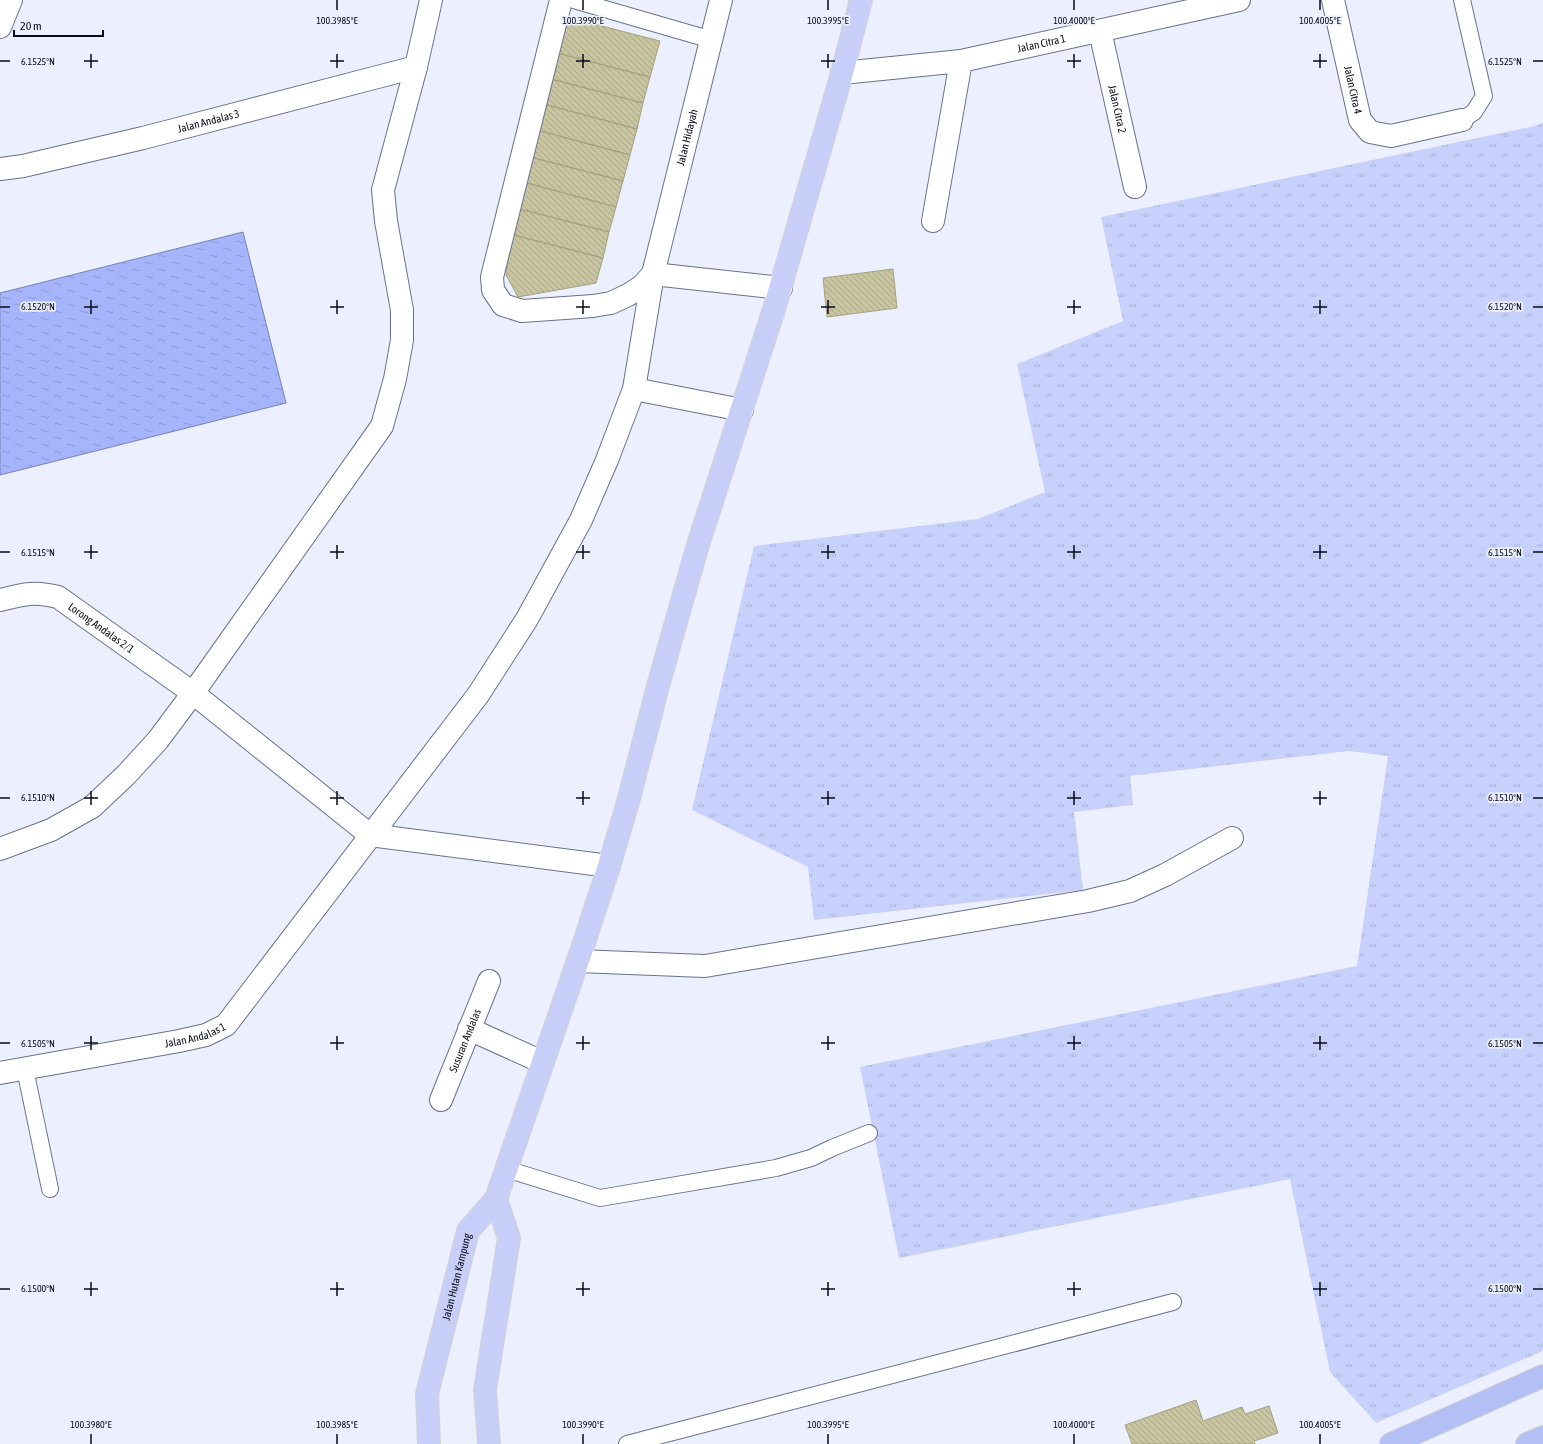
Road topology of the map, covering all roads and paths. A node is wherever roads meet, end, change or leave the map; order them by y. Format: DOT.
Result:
graph roads {
  1 [pos="11,0"];
  2 [pos="431,0"];
  3 [pos="561,0"];
  4 [pos="574,0"];
  5 [pos="722,0"];
  6 [pos="861,0"];
  7 [pos="1238,0"];
  8 [pos="1333,0"];
  9 [pos="1462,0"];
  10 [pos="0,28"];
  11 [pos="1100,31"];
  12 [pos="712,40"];
  13 [pos="961,61"];
  14 [pos="416,67"];
  15 [pos="842,73"];
  16 [pos="1462,120"];
  17 [pos="0,169"];
  18 [pos="1135,187"];
  19 [pos="933,221"];
  20 [pos="653,274"];
  21 [pos="780,288"];
  22 [pos="634,389"];
  23 [pos="742,410"];
  24 [pos="0,600"];
  25 [pos="193,693"];
  26 [pos="370,834"];
  27 [pos="1232,838"];
  28 [pos="0,849"];
  29 [pos="609,866"];
  30 [pos="578,961"];
  31 [pos="489,981"];
  32 [pos="470,1030"];
  33 [pos="542,1062"];
  34 [pos="25,1069"];
  35 [pos="0,1073"];
  36 [pos="441,1100"];
  37 [pos="869,1133"];
  38 [pos="506,1169"];
  39 [pos="50,1189"];
  40 [pos="496,1199"];
  41 [pos="1173,1302"];
  42 [pos="1543,1376"];
  43 [pos="1543,1437"];
  44 [pos="428,1444"];
  45 [pos="489,1444"];
  46 [pos="627,1444"];
  47 [pos="1391,1444"];
  48 [pos="1527,1444"];
  1 -- 10 [label="street"];
  2 -- 14 [label="street"];
  3 -- 20 [label="street"];
  4 -- 12 [label="lane"];
  5 -- 12 [label="street, Jalan Hidayah"];
  6 -- 15 [label="main road"];
  7 -- 11 [label="street, Jalan Citra 1"];
  8 -- 16 [label="street, Jalan Citra 4"];
  9 -- 16 [label="lane"];
  11 -- 13 [label="street, Jalan Citra 1"];
  11 -- 18 [label="street, Jalan Citra 2"];
  12 -- 20 [label="street, Jalan Hidayah"];
  13 -- 15 [label="street, Jalan Citra 1"];
  13 -- 19 [label="street"];
  14 -- 17 [label="street, Jalan Andalas 3"];
  14 -- 25 [label="street"];
  15 -- 21 [label="main road"];
  20 -- 21 [label="street"];
  20 -- 22 [label="street, Jalan Hidayah"];
  21 -- 23 [label="main road"];
  22 -- 23 [label="street"];
  22 -- 26 [label="street, Jalan Andalas 1"];
  23 -- 29 [label="main road"];
  24 -- 25 [label="street, Lorong Andalas 2/1"];
  25 -- 26 [label="street, Lorong Andalas 2/1"];
  25 -- 28 [label="street"];
  26 -- 29 [label="street"];
  26 -- 34 [label="street, Jalan Andalas 1"];
  27 -- 30 [label="street"];
  29 -- 30 [label="main road"];
  30 -- 33 [label="main road"];
  31 -- 32 [label="street, Susuran Andalas"];
  32 -- 33 [label="street"];
  32 -- 36 [label="street, Susuran Andalas"];
  33 -- 38 [label="main road"];
  34 -- 35 [label="street, Jalan Andalas 1"];
  34 -- 39 [label="lane"];
  37 -- 38 [label="lane"];
  38 -- 40 [label="main road"];
  40 -- 44 [label="main road, Jalan Hutan Kampung"];
  40 -- 45 [label="main road"];
  41 -- 46 [label="lane"];
  42 -- 47 [label="highway"];
  43 -- 48 [label="highway"];
}
